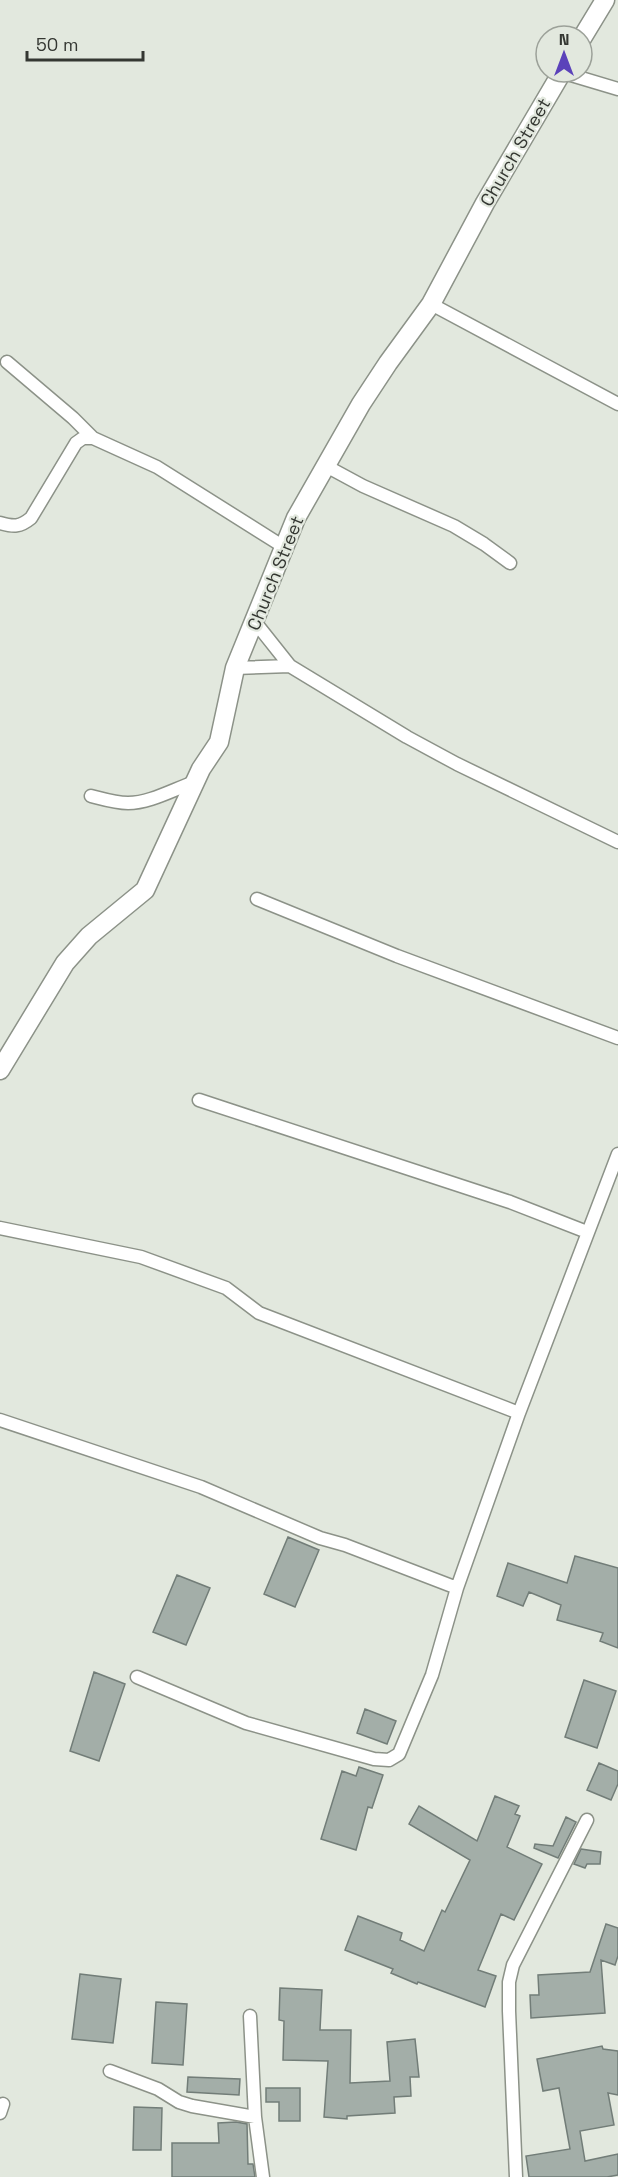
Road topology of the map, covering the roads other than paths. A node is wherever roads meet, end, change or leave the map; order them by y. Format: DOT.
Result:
graph roads {
  1 [pos="605,0"];
  2 [pos="590,24"];
  3 [pos="594,82"];
  4 [pos="554,84"];
  5 [pos="618,89"];
  6 [pos="431,304"];
  7 [pos="7,362"];
  8 [pos="618,404"];
  9 [pos="93,438"];
  10 [pos="326,465"];
  11 [pos="0,523"];
  12 [pos="284,547"];
  13 [pos="510,563"];
  14 [pos="255,622"];
  15 [pos="290,666"];
  16 [pos="236,668"];
  17 [pos="195,782"];
  18 [pos="91,796"];
  19 [pos="618,842"];
  20 [pos="257,899"];
  21 [pos="618,1038"];
  22 [pos="0,1070"];
  23 [pos="200,1100"];
  24 [pos="618,1154"];
  25 [pos="0,1228"];
  26 [pos="587,1232"];
  27 [pos="519,1413"];
  28 [pos="0,1420"];
  29 [pos="457,1588"];
  30 [pos="137,1677"];
  31 [pos="587,1820"];
  32 [pos="249,2016"];
  33 [pos="110,2070"];
  34 [pos="255,2117"];
  35 [pos="263,2177"];
  36 [pos="516,2177"];
  1 -- 2 [label="street"];
  3 -- 5 [label="street"];
  4 -- 6 [label="street, Church Street"];
  6 -- 8 [label="street"];
  6 -- 10 [label="street, Church Street"];
  7 -- 9 [label="street"];
  9 -- 11 [label="street"];
  9 -- 12 [label="street"];
  10 -- 12 [label="street, Church Street"];
  10 -- 13 [label="street"];
  12 -- 14 [label="street, Church Street"];
  14 -- 15 [label="street"];
  14 -- 16 [label="street, Church Street"];
  15 -- 16 [label="street"];
  15 -- 19 [label="street"];
  16 -- 17 [label="street, Church Street"];
  17 -- 18 [label="street"];
  17 -- 22 [label="street, Church Street"];
  20 -- 21 [label="street"];
  23 -- 26 [label="street"];
  24 -- 26 [label="street"];
  25 -- 27 [label="street"];
  26 -- 27 [label="street"];
  27 -- 29 [label="street"];
  28 -- 29 [label="street"];
  29 -- 30 [label="street"];
  31 -- 36 [label="street"];
  32 -- 34 [label="street"];
  33 -- 34 [label="street"];
  34 -- 35 [label="street"];
}
